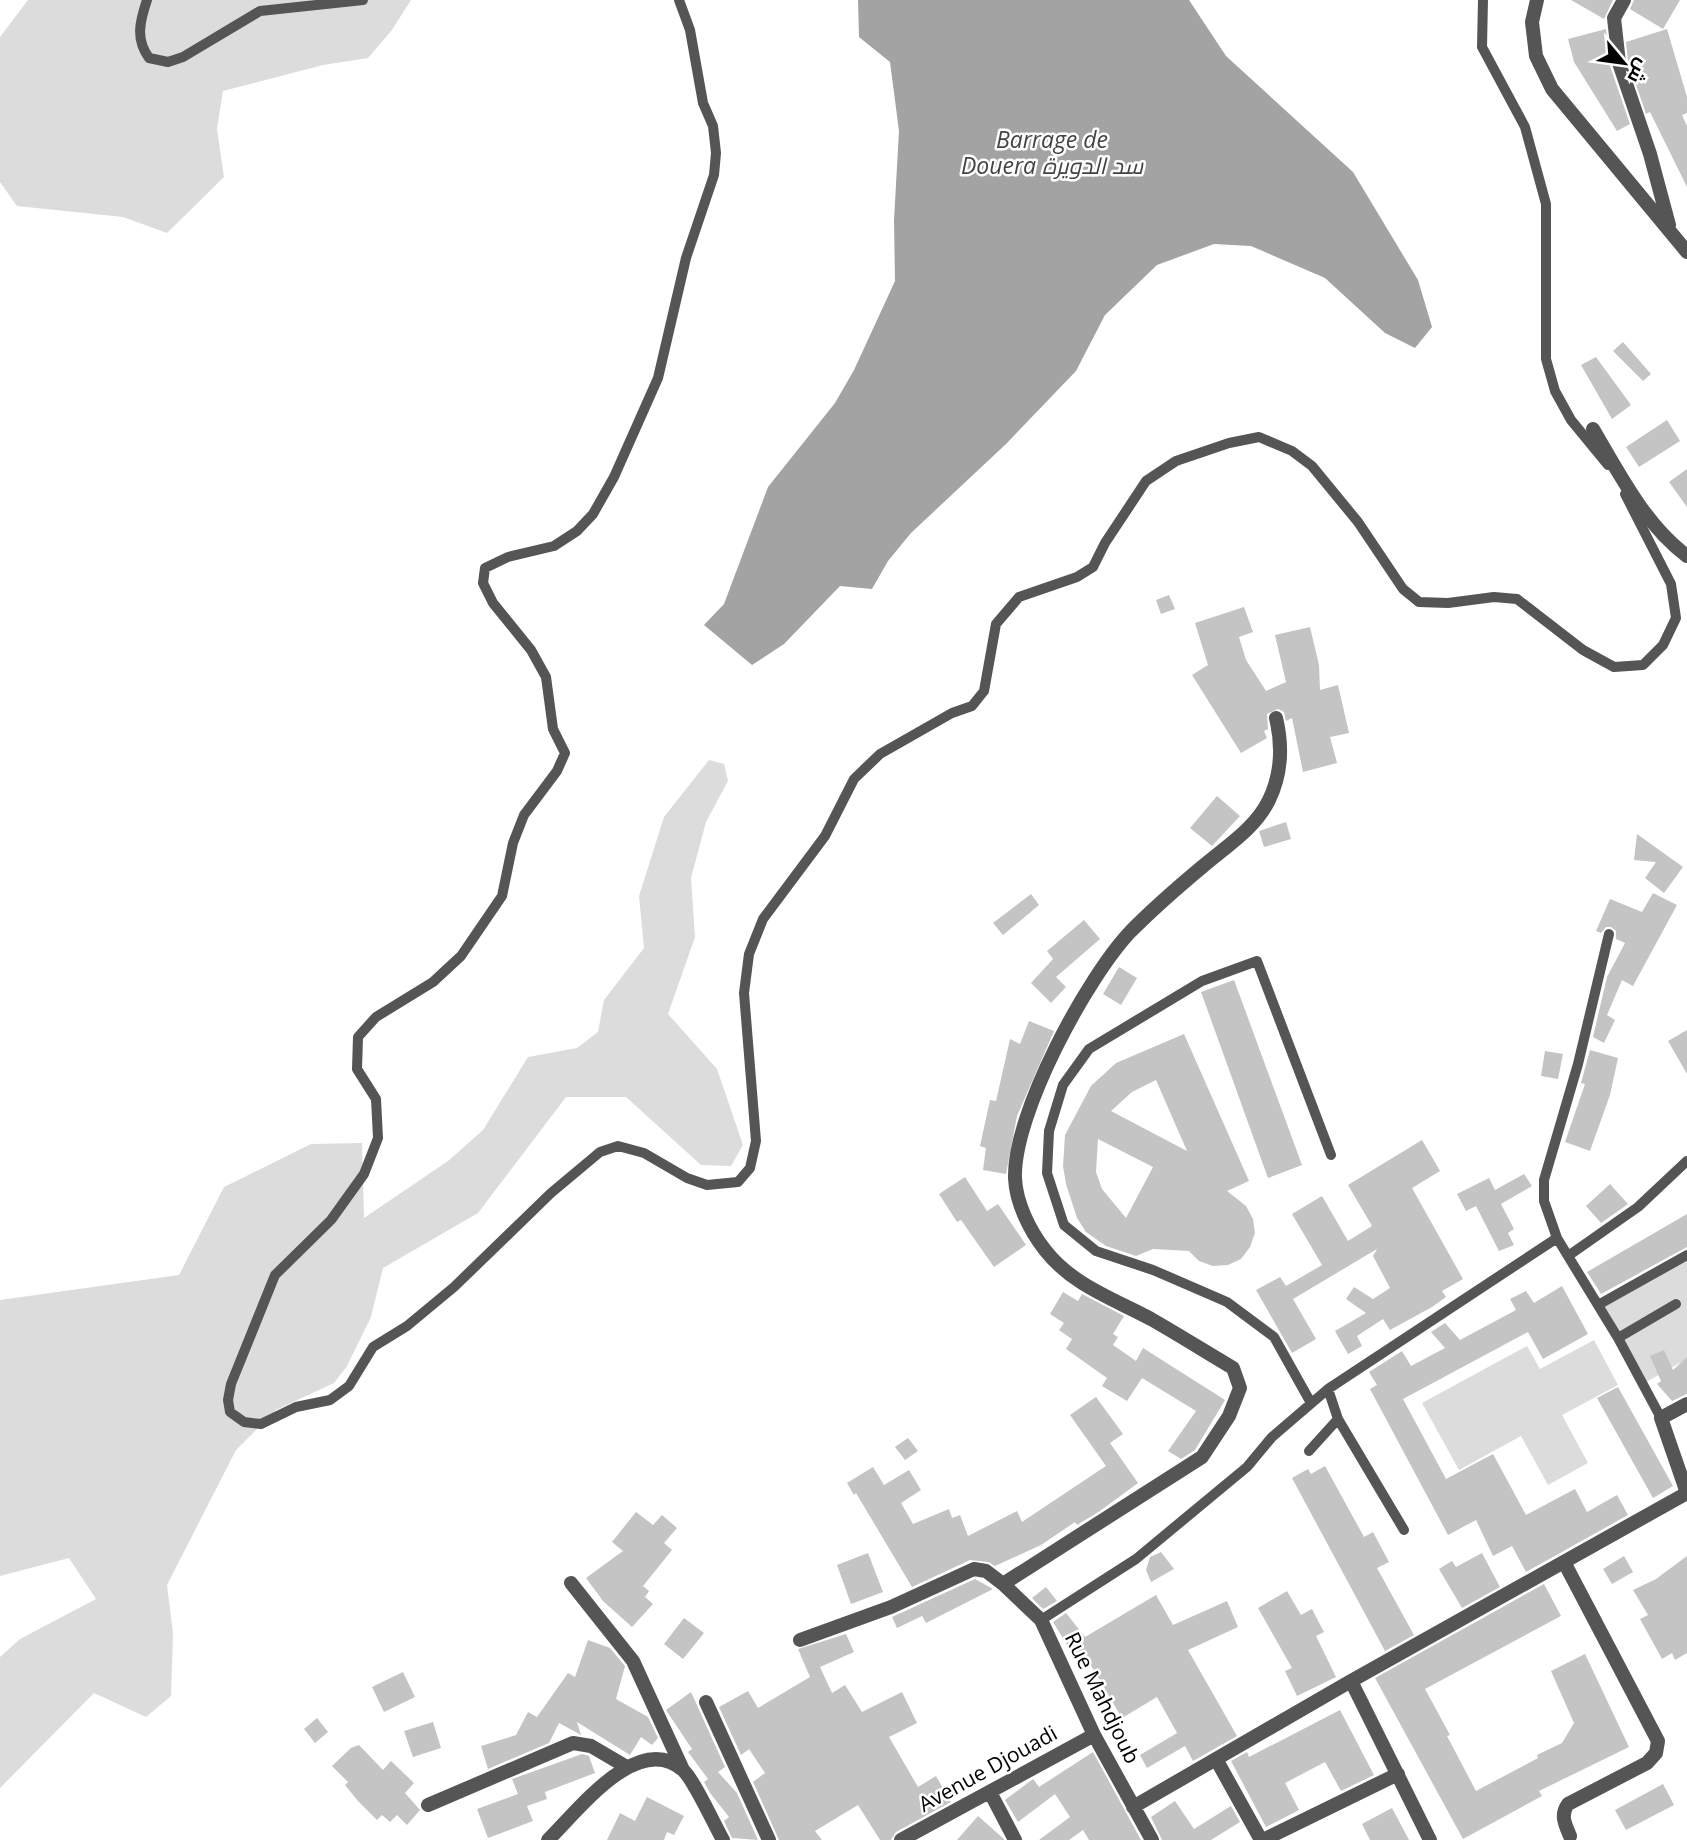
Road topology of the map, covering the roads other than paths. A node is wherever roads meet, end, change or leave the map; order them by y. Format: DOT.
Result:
graph roads {
  1 [pos="147,0"];
  2 [pos="363,0"];
  3 [pos="679,0"];
  4 [pos="1483,0"];
  5 [pos="1537,0"];
  6 [pos="1624,0"];
  7 [pos="1671,230"];
  8 [pos="1687,251"];
  9 [pos="1593,429"];
  10 [pos="1687,556"];
  11 [pos="1276,718"];
  12 [pos="1609,934"];
  13 [pos="1331,1155"];
  14 [pos="1687,1161"];
  15 [pos="1557,1238"];
  16 [pos="1687,1255"];
  17 [pos="1568,1256"];
  18 [pos="1676,1304"];
  19 [pos="1598,1305"];
  20 [pos="1618,1338"];
  21 [pos="1328,1389"];
  22 [pos="1311,1403"];
  23 [pos="1687,1404"];
  24 [pos="1661,1418"];
  25 [pos="1338,1419"];
  26 [pos="1309,1451"];
  27 [pos="1687,1493"];
  28 [pos="1404,1530"];
  29 [pos="1564,1562"];
  30 [pos="572,1583"];
  31 [pos="1003,1584"];
  32 [pos="1041,1620"];
  33 [pos="800,1640"];
  34 [pos="1350,1681"];
  35 [pos="706,1702"];
  36 [pos="1094,1735"];
  37 [pos="1216,1759"];
  38 [pos="625,1766"];
  39 [pos="683,1770"];
  40 [pos="1398,1774"];
  41 [pos="991,1794"];
  42 [pos="428,1805"];
  43 [pos="1133,1807"];
  44 [pos="1568,1839"];
  45 [pos="548,1840"];
  46 [pos="723,1840"];
  47 [pos="769,1840"];
  48 [pos="901,1840"];
  49 [pos="1016,1840"];
  50 [pos="1152,1840"];
  51 [pos="1262,1840"];
  52 [pos="1430,1840"];
  1 -- 2 [label="lane"];
  3 -- 4 [label="lane"];
  5 -- 7 [label="street"];
  6 -- 7 [label="street"];
  7 -- 8 [label="street"];
  9 -- 10 [label="street"];
  11 -- 31 [label="street"];
  12 -- 15 [label="lane"];
  13 -- 22 [label="lane"];
  14 -- 17 [label="lane"];
  15 -- 17 [label="lane"];
  15 -- 21 [label="lane"];
  16 -- 19 [label="lane"];
  17 -- 19 [label="lane"];
  18 -- 20 [label="lane"];
  19 -- 20 [label="lane"];
  20 -- 24 [label="lane"];
  21 -- 22 [label="lane"];
  21 -- 25 [label="lane"];
  22 -- 32 [label="lane"];
  23 -- 24 [label="street"];
  24 -- 27 [label="street"];
  25 -- 26 [label="lane"];
  25 -- 28 [label="lane"];
  27 -- 29 [label="street"];
  29 -- 34 [label="street"];
  29 -- 44 [label="street"];
  30 -- 39 [label="street"];
  31 -- 32 [label="street, Rue Mahdjoub"];
  31 -- 33 [label="street, Rue Mahdjoub"];
  32 -- 36 [label="street, Rue Mahdjoub"];
  34 -- 37 [label="street"];
  34 -- 40 [label="street"];
  35 -- 47 [label="street"];
  36 -- 41 [label="street, Avenue Djouadi"];
  36 -- 43 [label="street, Rue Mahdjoub"];
  37 -- 43 [label="street"];
  37 -- 51 [label="street"];
  38 -- 39 [label="street"];
  38 -- 42 [label="street"];
  38 -- 45 [label="street"];
  39 -- 46 [label="street"];
  40 -- 51 [label="street"];
  40 -- 52 [label="street"];
  41 -- 48 [label="street, Avenue Djouadi"];
  41 -- 49 [label="street"];
  43 -- 50 [label="street, Rue Mahdjoub"];
}
